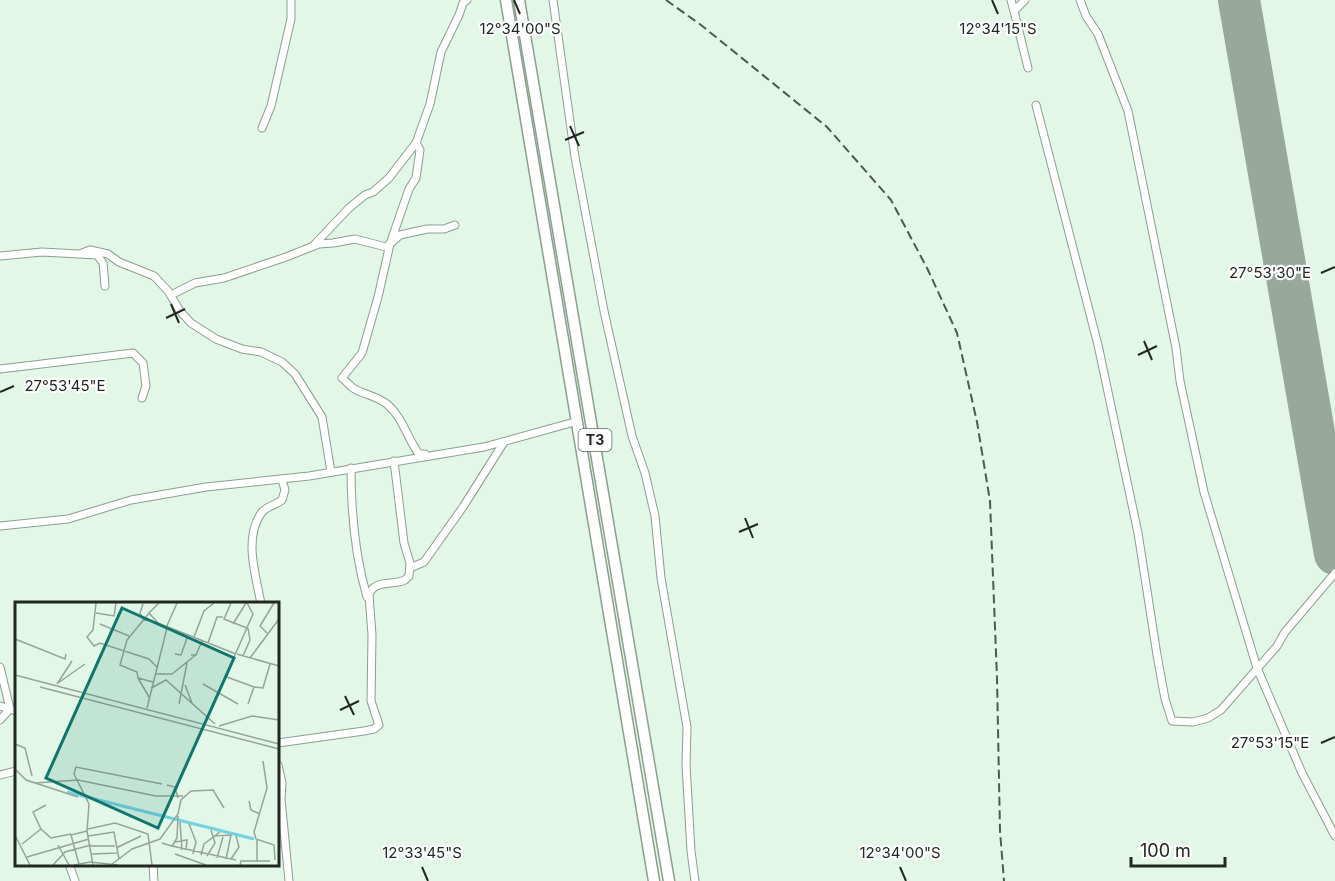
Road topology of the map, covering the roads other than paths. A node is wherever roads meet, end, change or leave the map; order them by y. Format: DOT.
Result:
graph roads {
  1 [pos="291,0"];
  2 [pos="467,0"];
  3 [pos="519,0"];
  4 [pos="553,0"];
  5 [pos="1011,0"];
  6 [pos="1025,0"];
  7 [pos="1080,0"];
  8 [pos="504,1"];
  9 [pos="1014,11"];
  10 [pos="1028,68"];
  11 [pos="1036,105"];
  12 [pos="262,128"];
  13 [pos="416,143"];
  14 [pos="455,225"];
  15 [pos="390,244"];
  16 [pos="314,245"];
  17 [pos="82,253"];
  18 [pos="0,256"];
  19 [pos="105,286"];
  20 [pos="171,295"];
  21 [pos="0,369"];
  22 [pos="142,398"];
  23 [pos="578,421"];
  24 [pos="504,441"];
  25 [pos="437,455"];
  26 [pos="394,461"];
  27 [pos="351,468"];
  28 [pos="331,472"];
  29 [pos="282,480"];
  30 [pos="0,526"];
  31 [pos="410,568"];
  32 [pos="1335,573"];
  33 [pos="261,602"];
  34 [pos="369,605"];
  35 [pos="0,667"];
  36 [pos="1257,668"];
  37 [pos="0,706"];
  38 [pos="13,710"];
  39 [pos="0,720"];
  40 [pos="279,742"];
  41 [pos="279,770"];
  42 [pos="15,771"];
  43 [pos="0,775"];
  44 [pos="1335,836"];
  45 [pos="70,866"];
  46 [pos="153,866"];
  47 [pos="75,881"];
  48 [pos="154,881"];
  49 [pos="288,881"];
  50 [pos="654,881"];
  51 [pos="669,881"];
  52 [pos="695,881"];
  1 -- 12 [label="street"];
  2 -- 13 [label="street"];
  3 -- 51 [label="highway, T3"];
  4 -- 52 [label="street"];
  5 -- 9 [label="street"];
  6 -- 9 [label="street"];
  7 -- 36 [label="street"];
  8 -- 23 [label="highway, T3"];
  9 -- 10 [label="street"];
  11 -- 36 [label="street"];
  13 -- 15 [label="street"];
  13 -- 16 [label="street"];
  14 -- 15 [label="street"];
  15 -- 16 [label="street"];
  15 -- 25 [label="street"];
  16 -- 20 [label="street"];
  17 -- 18 [label="street"];
  17 -- 19 [label="street"];
  17 -- 20 [label="street"];
  20 -- 28 [label="street"];
  21 -- 22 [label="street"];
  23 -- 24 [label="street"];
  23 -- 50 [label="highway, T3"];
  24 -- 25 [label="street"];
  24 -- 31 [label="street"];
  25 -- 26 [label="street"];
  26 -- 27 [label="street"];
  26 -- 31 [label="street"];
  27 -- 28 [label="street"];
  27 -- 34 [label="street"];
  28 -- 29 [label="street"];
  29 -- 30 [label="street"];
  29 -- 33 [label="street"];
  31 -- 34 [label="street"];
  32 -- 36 [label="street"];
  34 -- 40 [label="street"];
  35 -- 38 [label="street"];
  36 -- 44 [label="street"];
  37 -- 38 [label="street"];
  38 -- 39 [label="street"];
  41 -- 49 [label="street"];
  42 -- 43 [label="street"];
  45 -- 47 [label="street"];
  46 -- 48 [label="street"];
}
